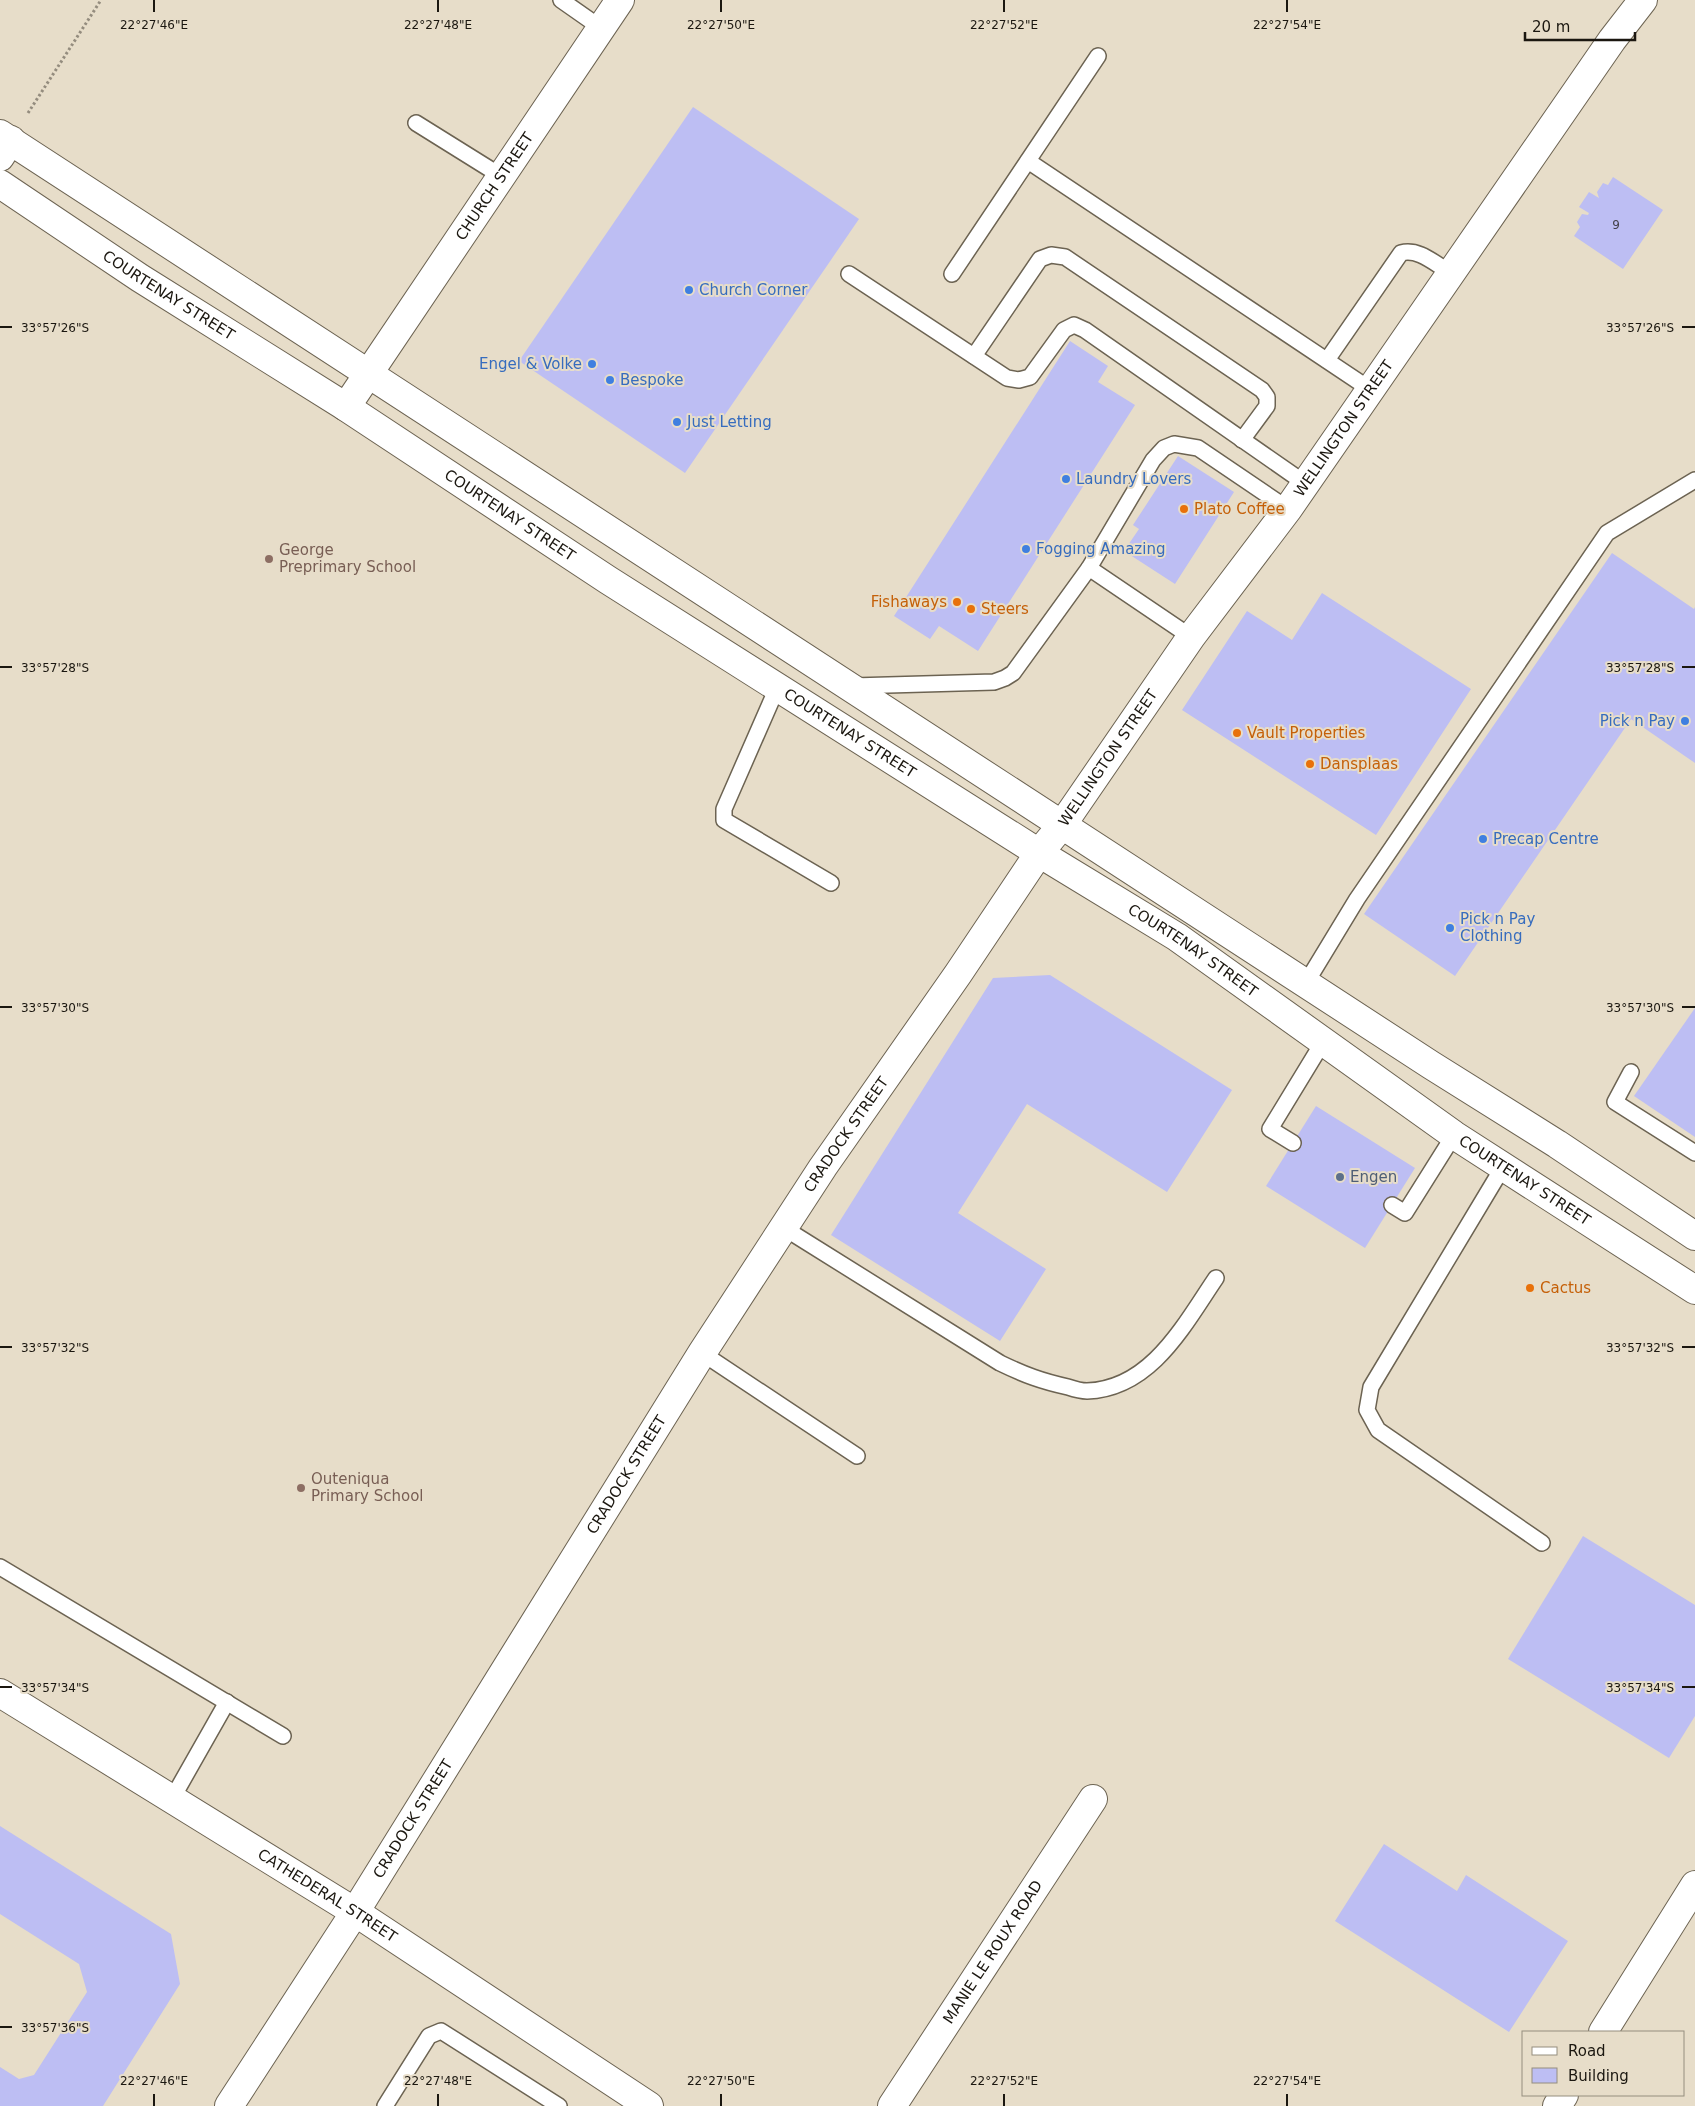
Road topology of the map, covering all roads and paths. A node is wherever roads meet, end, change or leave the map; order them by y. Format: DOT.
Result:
graph roads {
  1 [pos="101,0"];
  2 [pos="561,0"];
  3 [pos="620,0"];
  4 [pos="1643,0"];
  5 [pos="600,28"];
  6 [pos="1098,56"];
  7 [pos="416,123"];
  8 [pos="4,144"];
  9 [pos="1028,161"];
  10 [pos="501,176"];
  11 [pos="0,184"];
  12 [pos="1451,273"];
  13 [pos="849,274"];
  14 [pos="952,274"];
  15 [pos="974,356"];
  16 [pos="1327,360"];
  17 [pos="370,374"];
  18 [pos="1370,390"];
  19 [pos="346,407"];
  20 [pos="1242,440"];
  21 [pos="1695,480"];
  22 [pos="1306,484"];
  23 [pos="1288,510"];
  24 [pos="1088,568"];
  25 [pos="1191,637"];
  26 [pos="849,686"];
  27 [pos="778,688"];
  28 [pos="1062,825"];
  29 [pos="1039,853"];
  30 [pos="831,883"];
  31 [pos="1306,982"];
  32 [pos="1323,1042"];
  33 [pos="1631,1072"];
  34 [pos="1454,1135"];
  35 [pos="1292,1143"];
  36 [pos="1695,1153"];
  37 [pos="1503,1167"];
  38 [pos="1392,1205"];
  39 [pos="784,1228"];
  40 [pos="1695,1236"];
  41 [pos="1216,1278"];
  42 [pos="1695,1290"];
  43 [pos="702,1353"];
  44 [pos="857,1456"];
  45 [pos="1542,1543"];
  46 [pos="0,1566"];
  47 [pos="0,1693"];
  48 [pos="227,1702"];
  49 [pos="283,1736"];
  50 [pos="172,1800"];
  51 [pos="1093,1800"];
  52 [pos="1695,1885"];
  53 [pos="355,1912"];
  54 [pos="1604,2031"];
  55 [pos="386,2105"];
  56 [pos="229,2106"];
  57 [pos="558,2106"];
  58 [pos="649,2106"];
  59 [pos="892,2106"];
  1 -- 8 [label="path"];
  2 -- 5 [label="lane"];
  3 -- 5 [label="main road, CHURCH STREET"];
  4 -- 12 [label="main road, WELLINGTON STREET"];
  5 -- 10 [label="main road, CHURCH STREET"];
  6 -- 9 [label="lane"];
  7 -- 10 [label="lane"];
  8 -- 17 [label="main road"];
  9 -- 14 [label="lane"];
  9 -- 16 [label="lane"];
  10 -- 17 [label="main road, CHURCH STREET"];
  11 -- 19 [label="main road, COURTENAY STREET"];
  12 -- 16 [label="lane"];
  12 -- 18 [label="main road, WELLINGTON STREET"];
  13 -- 15 [label="lane"];
  15 -- 20 [label="lane"];
  15 -- 20 [label="lane"];
  16 -- 18 [label="lane"];
  17 -- 19 [label="main road, CHURCH STREET"];
  17 -- 26 [label="main road"];
  18 -- 22 [label="main road, WELLINGTON STREET"];
  19 -- 27 [label="main road, COURTENAY STREET"];
  20 -- 22 [label="lane"];
  21 -- 31 [label="lane"];
  22 -- 23 [label="main road, WELLINGTON STREET"];
  23 -- 24 [label="lane"];
  23 -- 25 [label="main road, WELLINGTON STREET"];
  24 -- 25 [label="lane"];
  24 -- 26 [label="lane"];
  25 -- 28 [label="main road, WELLINGTON STREET"];
  26 -- 28 [label="main road"];
  27 -- 29 [label="main road, COURTENAY STREET"];
  27 -- 30 [label="lane"];
  28 -- 29 [label="main road, WELLINGTON STREET"];
  28 -- 31 [label="main road"];
  29 -- 32 [label="main road, COURTENAY STREET"];
  29 -- 39 [label="main road, CRADOCK STREET"];
  31 -- 40 [label="main road"];
  32 -- 34 [label="main road, COURTENAY STREET"];
  32 -- 35 [label="lane"];
  33 -- 36 [label="lane"];
  34 -- 37 [label="main road, COURTENAY STREET"];
  34 -- 38 [label="lane"];
  37 -- 42 [label="main road, COURTENAY STREET"];
  37 -- 45 [label="lane"];
  39 -- 41 [label="lane"];
  39 -- 43 [label="main road, CRADOCK STREET"];
  43 -- 44 [label="lane"];
  43 -- 53 [label="main road, CRADOCK STREET"];
  46 -- 48 [label="lane"];
  47 -- 50 [label="main road, CATHEDERAL STREET"];
  48 -- 49 [label="lane"];
  48 -- 50 [label="lane"];
  50 -- 53 [label="main road, CATHEDERAL STREET"];
  51 -- 59 [label="main road, MANIE LE ROUX ROAD"];
  52 -- 54 [label="main road"];
  53 -- 56 [label="main road, CRADOCK STREET"];
  53 -- 58 [label="main road, CATHEDERAL STREET"];
  55 -- 57 [label="lane"];
}
